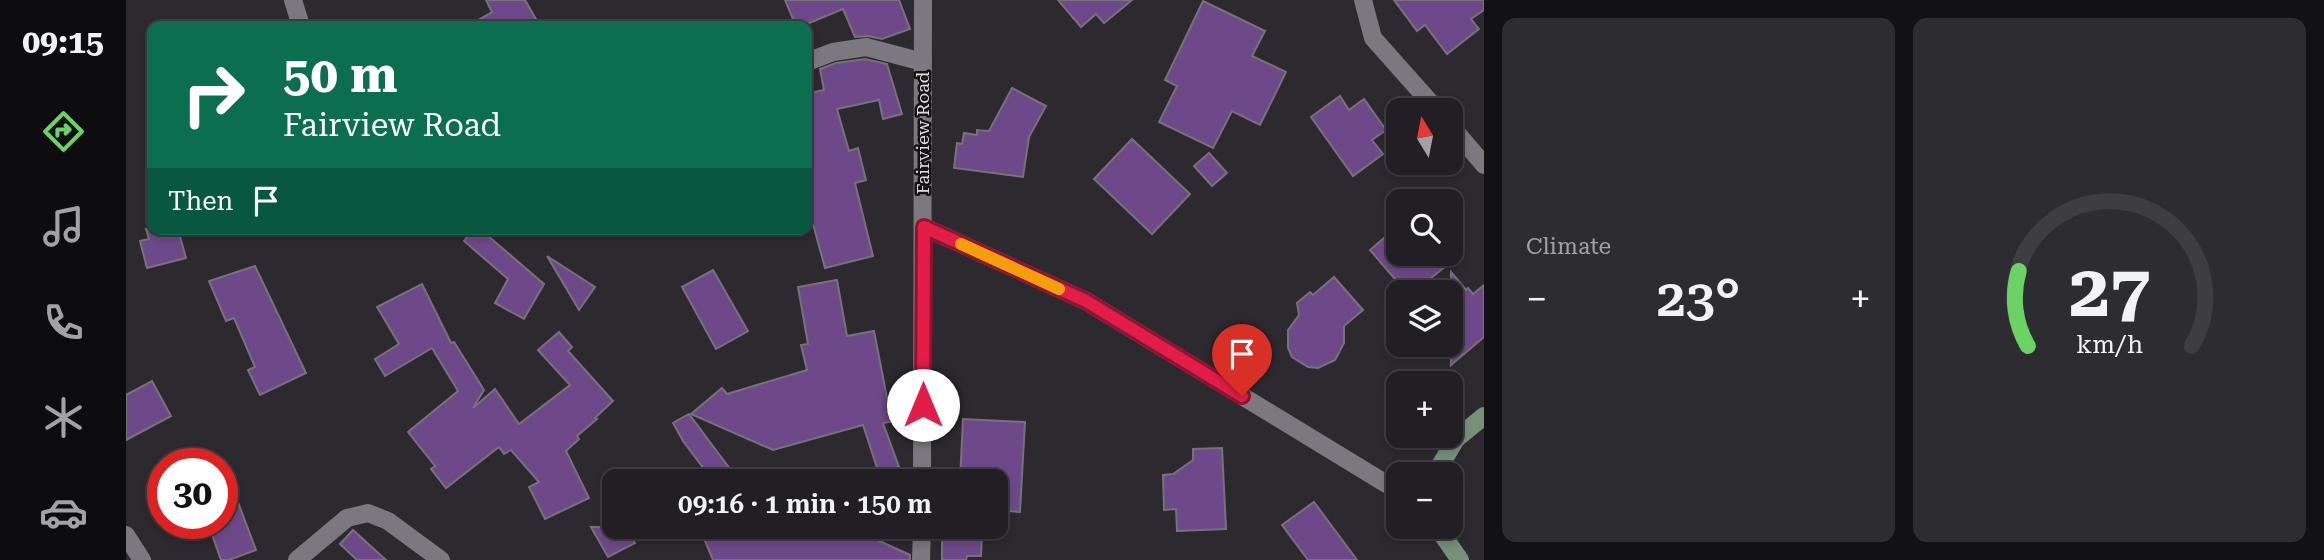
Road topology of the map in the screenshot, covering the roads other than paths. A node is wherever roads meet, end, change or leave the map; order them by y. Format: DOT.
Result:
graph roads {
  1 [pos="293,0"];
  2 [pos="923,0"];
  3 [pos="1363,0"];
  4 [pos="299,21"];
  5 [pos="812,60"];
  6 [pos="923,62"];
  7 [pos="1426,98"];
  8 [pos="1463,141"];
  9 [pos="1484,165"];
  10 [pos="924,227"];
  11 [pos="1484,416"];
  12 [pos="1442,462"];
  13 [pos="922,469"];
  14 [pos="1386,484"];
  15 [pos="126,535"];
  16 [pos="922,539"];
  17 [pos="1445,539"];
  18 [pos="142,560"];
  19 [pos="297,560"];
  20 [pos="441,560"];
  21 [pos="921,560"];
  22 [pos="1460,560"];
  1 -- 4 [label="street"];
  2 -- 6 [label="street, Fairview Road"];
  3 -- 7 [label="street"];
  5 -- 6 [label="street"];
  6 -- 10 [label="street, Fairview Road"];
  8 -- 9 [label="street"];
  10 -- 13 [label="street, Fairview Road"];
  10 -- 14 [label="street"];
  11 -- 12 [label="main road"];
  15 -- 18 [label="street"];
  16 -- 21 [label="street"];
  17 -- 22 [label="main road"];
  19 -- 20 [label="street"];
}
